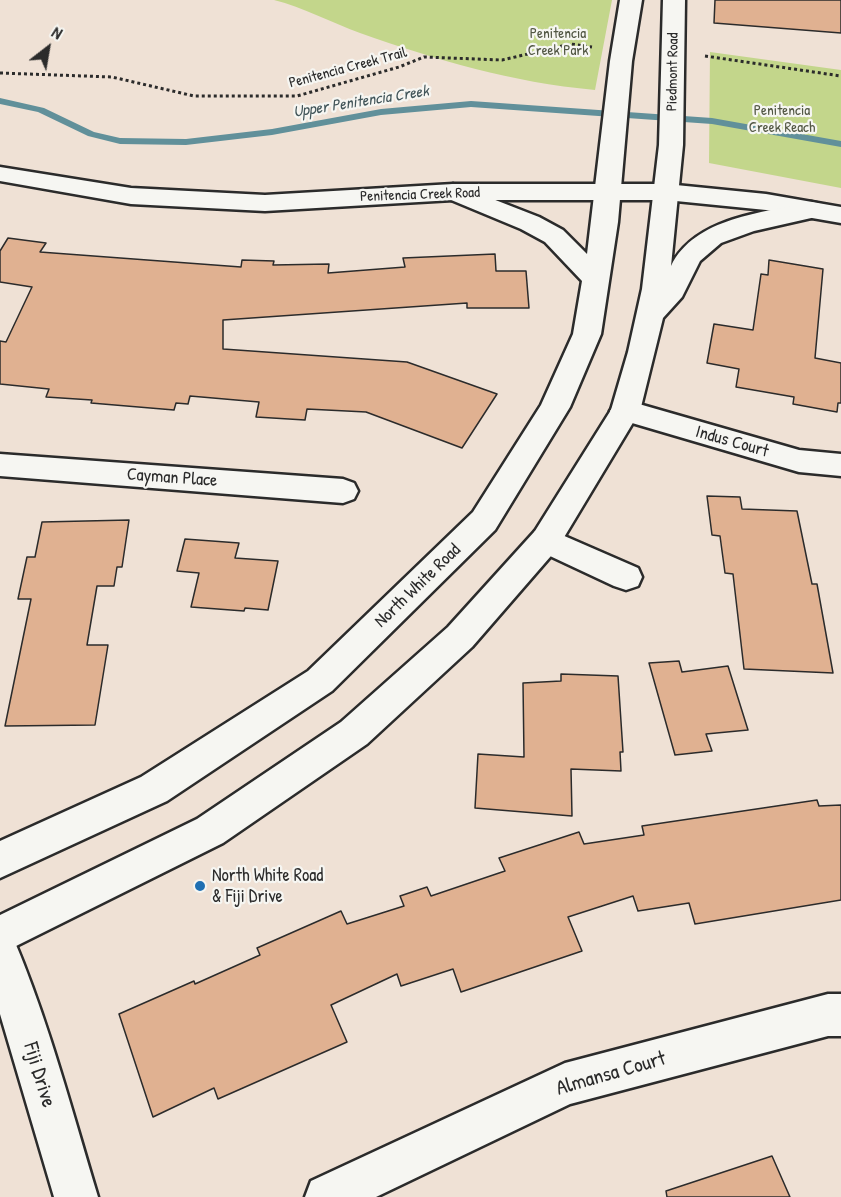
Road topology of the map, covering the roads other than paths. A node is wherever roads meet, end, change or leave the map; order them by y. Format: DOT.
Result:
graph roads {
  1 [pos="631,0"];
  2 [pos="674,0"];
  3 [pos="0,174"];
  4 [pos="453,192"];
  5 [pos="608,192"];
  6 [pos="666,192"];
  7 [pos="811,210"];
  8 [pos="841,215"];
  9 [pos="597,280"];
  10 [pos="649,317"];
  11 [pos="625,411"];
  12 [pos="0,465"];
  13 [pos="841,465"];
  14 [pos="343,491"];
  15 [pos="546,540"];
  16 [pos="626,577"];
  17 [pos="0,860"];
  18 [pos="0,935"];
  19 [pos="0,954"];
  20 [pos="841,1015"];
  21 [pos="76,1197"];
  22 [pos="327,1197"];
  1 -- 5 [label="main road, North White Road"];
  2 -- 6 [label="main road, Piedmont Road"];
  3 -- 4 [label="main road, Penitencia Creek Road"];
  4 -- 5 [label="main road, Penitencia Creek Road"];
  4 -- 9 [label="main road"];
  5 -- 6 [label="main road, Penitencia Creek Road"];
  5 -- 9 [label="main road, North White Road"];
  6 -- 7 [label="main road, Penitencia Creek Road"];
  6 -- 10 [label="main road"];
  7 -- 8 [label="main road, Penitencia Creek Road"];
  7 -- 10 [label="main road"];
  9 -- 17 [label="main road, North White Road"];
  10 -- 11 [label="main road"];
  11 -- 13 [label="main road, Indus Court"];
  11 -- 15 [label="main road"];
  12 -- 14 [label="main road, Cayman Place"];
  15 -- 16 [label="main road"];
  15 -- 18 [label="main road"];
  19 -- 21 [label="main road, Fiji Drive"];
  20 -- 22 [label="main road, Almansa Court"];
}
